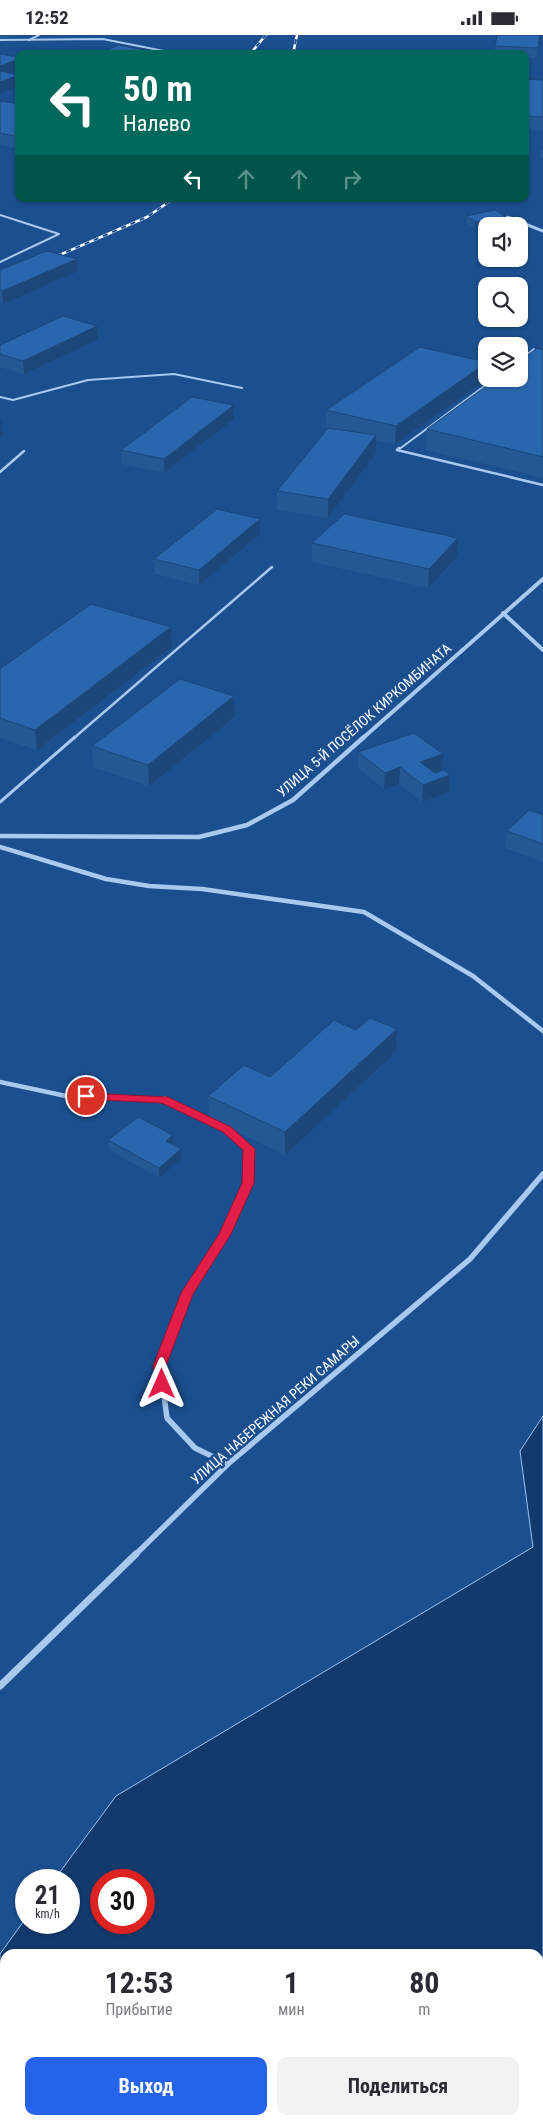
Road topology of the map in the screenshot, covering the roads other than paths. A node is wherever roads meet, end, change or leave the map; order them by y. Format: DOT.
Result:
graph roads {
  1 [pos="39,35"];
  2 [pos="0,40"];
  3 [pos="28,41"];
  4 [pos="159,50"];
  5 [pos="0,215"];
  6 [pos="528,225"];
  7 [pos="543,231"];
  8 [pos="0,262"];
  9 [pos="534,349"];
  10 [pos="528,354"];
  11 [pos="483,387"];
  12 [pos="242,388"];
  13 [pos="0,397"];
  14 [pos="24,451"];
  15 [pos="0,472"];
  16 [pos="543,485"];
  17 [pos="272,567"];
  18 [pos="543,579"];
  19 [pos="503,613"];
  20 [pos="543,650"];
  21 [pos="0,802"];
  22 [pos="0,836"];
  23 [pos="0,847"];
  24 [pos="543,1031"];
  25 [pos="0,1082"];
  26 [pos="543,1175"];
  27 [pos="228,1464"];
  28 [pos="0,1686"];
  1 -- 3 [label="lane"];
  2 -- 3 [label="lane"];
  3 -- 4 [label="lane"];
  5 -- 8 [label="lane"];
  6 -- 7 [label="street"];
  9 -- 10 [label="lane"];
  11 -- 16 [label="lane"];
  12 -- 13 [label="lane"];
  14 -- 15 [label="lane"];
  17 -- 21 [label="lane"];
  18 -- 19 [label="street, УЛИЦА 5-Й ПОСЁЛОК КИРКОМБИНАТА"];
  19 -- 20 [label="street"];
  19 -- 22 [label="street, УЛИЦА 5-Й ПОСЁЛОК КИРКОМБИНАТА"];
  23 -- 24 [label="street"];
  25 -- 27 [label="street"];
  26 -- 27 [label="street, УЛИЦА НАБЕРЕЖНАЯ РЕКИ САМАРЫ"];
  27 -- 28 [label="street, УЛИЦА НАБЕРЕЖНАЯ РЕКИ САМАРЫ"];
}
